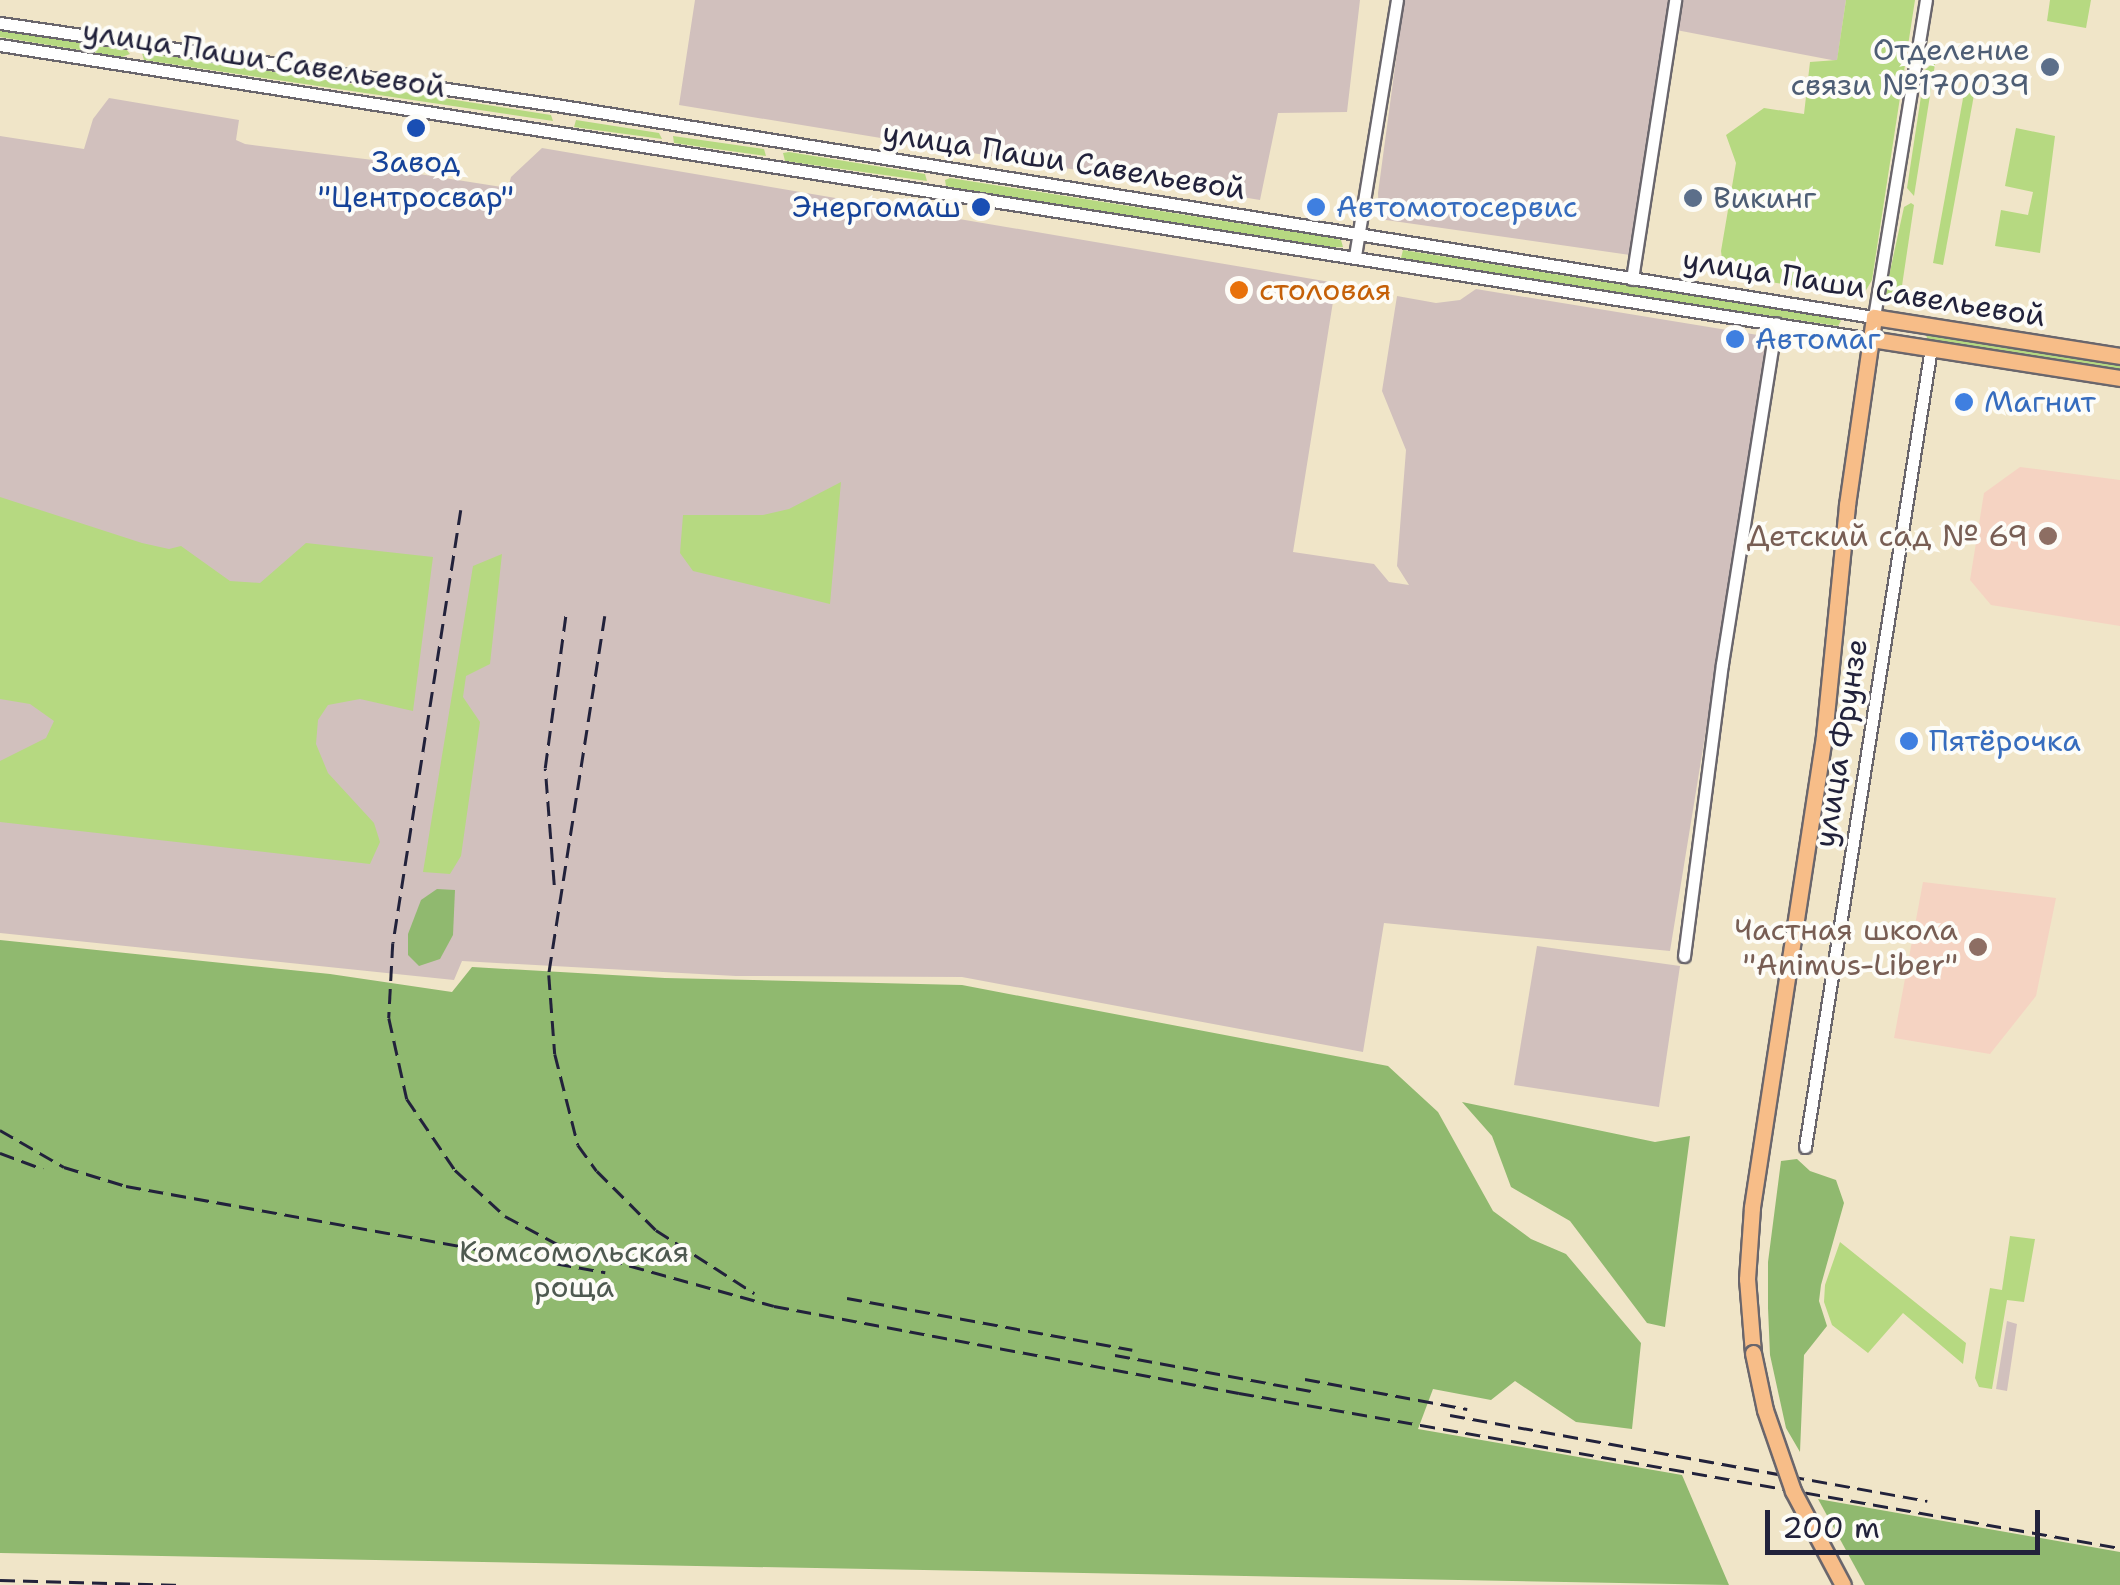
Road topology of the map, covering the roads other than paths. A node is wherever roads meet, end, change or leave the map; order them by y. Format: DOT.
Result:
graph roads {
  1 [pos="1397,0"];
  2 [pos="1675,0"];
  3 [pos="1926,0"];
  4 [pos="0,23"];
  5 [pos="0,45"];
  6 [pos="562,106"];
  7 [pos="558,132"];
  8 [pos="776,144"];
  9 [pos="772,166"];
  10 [pos="1359,235"];
  11 [pos="1402,242"];
  12 [pos="1355,256"];
  13 [pos="1398,263"];
  14 [pos="1632,278"];
  15 [pos="1874,317"];
  16 [pos="1776,323"];
  17 [pos="1871,338"];
  18 [pos="1931,348"];
  19 [pos="2120,356"];
  20 [pos="2120,378"];
  21 [pos="1684,956"];
  22 [pos="1805,1148"];
  23 [pos="1843,1585"];
  1 -- 10 [label="street"];
  2 -- 14 [label="street"];
  3 -- 15 [label="street"];
  4 -- 6 [label="street, улица Паши Савельевой"];
  5 -- 7 [label="street, улица Паши Савельевой"];
  6 -- 7 [label="street"];
  6 -- 8 [label="street, улица Паши Савельевой"];
  7 -- 9 [label="street, улица Паши Савельевой"];
  8 -- 9 [label="street"];
  8 -- 10 [label="street, улица Паши Савельевой"];
  9 -- 12 [label="street, улица Паши Савельевой"];
  10 -- 11 [label="street, улица Паши Савельевой"];
  10 -- 12 [label="street"];
  11 -- 13 [label="street"];
  11 -- 14 [label="street, улица Паши Савельевой"];
  12 -- 13 [label="street, улица Паши Савельевой"];
  13 -- 16 [label="street, улица Паши Савельевой"];
  14 -- 15 [label="street, улица Паши Савельевой"];
  15 -- 17 [label="main road"];
  15 -- 19 [label="main road, улица Паши Савельевой"];
  16 -- 17 [label="street, улица Паши Савельевой"];
  16 -- 21 [label="street"];
  17 -- 18 [label="main road, улица Паши Савельевой"];
  17 -- 23 [label="main road, bridge"];
  18 -- 20 [label="main road, улица Паши Савельевой"];
  18 -- 22 [label="street, улица Фрунзе"];
}
